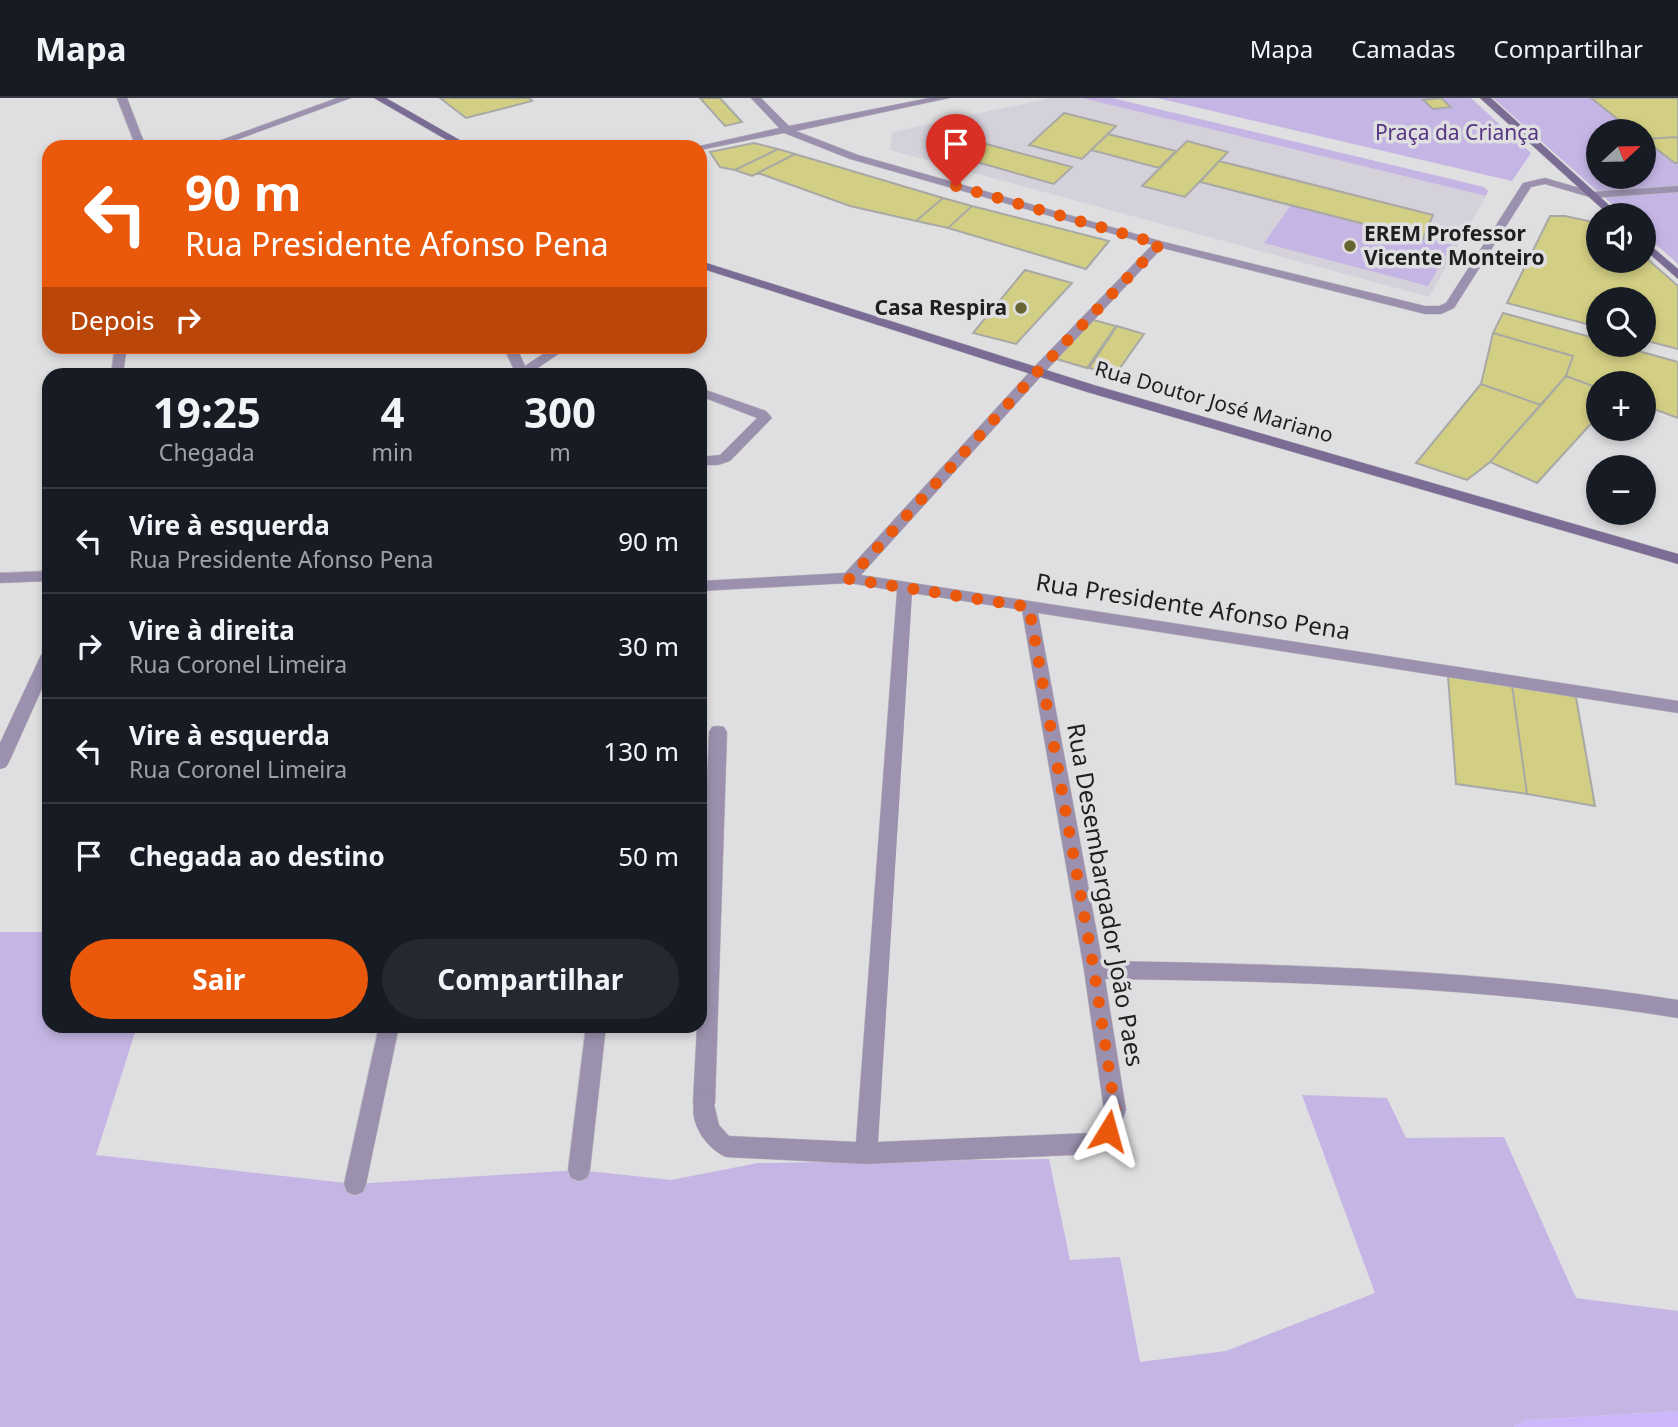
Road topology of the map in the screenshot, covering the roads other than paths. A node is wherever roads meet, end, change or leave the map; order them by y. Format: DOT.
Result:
graph roads {
  1 [pos="122,98"];
  2 [pos="346,98"];
  3 [pos="379,98"];
  4 [pos="755,98"];
  5 [pos="944,98"];
  6 [pos="1485,98"];
  7 [pos="857,117"];
  8 [pos="788,131"];
  9 [pos="138,140"];
  10 [pos="227,140"];
  11 [pos="454,140"];
  12 [pos="707,147"];
  13 [pos="854,157"];
  14 [pos="1678,189"];
  15 [pos="1593,195"];
  16 [pos="1602,203"];
  17 [pos="1160,244"];
  18 [pos="1656,254"];
  19 [pos="707,266"];
  20 [pos="1678,275"];
  21 [pos="552,354"];
  22 [pos="531,368"];
  23 [pos="1039,370"];
  24 [pos="707,395"];
  25 [pos="707,460"];
  26 [pos="1678,559"];
  27 [pos="42,576"];
  28 [pos="0,578"];
  29 [pos="849,579"];
  30 [pos="707,586"];
  31 [pos="905,587"];
  32 [pos="1029,607"];
  33 [pos="42,670"];
  34 [pos="1678,707"];
  35 [pos="718,732"];
  36 [pos="1,758"];
  37 [pos="1094,970"];
  38 [pos="1678,1009"];
  39 [pos="707,1024"];
  40 [pos="387,1033"];
  41 [pos="595,1033"];
  42 [pos="707,1033"];
  43 [pos="866,1153"];
  44 [pos="579,1170"];
  45 [pos="355,1184"];
  1 -- 9 [label="street"];
  2 -- 10 [label="street"];
  3 -- 11 [label="main road"];
  4 -- 8 [label="street"];
  5 -- 7 [label="street"];
  6 -- 15 [label="main road"];
  7 -- 8 [label="street"];
  7 -- 13 [label="street"];
  8 -- 12 [label="street"];
  8 -- 13 [label="street"];
  13 -- 17 [label="street"];
  14 -- 15 [label="street"];
  15 -- 16 [label="main road"];
  15 -- 17 [label="street"];
  17 -- 23 [label="street"];
  18 -- 20 [label="main road"];
  19 -- 23 [label="main road, Rua Doutor José Mariano"];
  21 -- 22 [label="street"];
  23 -- 26 [label="main road, Rua Doutor José Mariano"];
  23 -- 29 [label="street"];
  24 -- 25 [label="street"];
  27 -- 28 [label="street"];
  29 -- 30 [label="street, Rua Presidente Afonso Pena"];
  29 -- 31 [label="street, Rua Presidente Afonso Pena"];
  31 -- 32 [label="street, Rua Presidente Afonso Pena"];
  31 -- 43 [label="street"];
  32 -- 34 [label="street, Rua Presidente Afonso Pena"];
  32 -- 37 [label="street, Rua Desembargador João Paes"];
  33 -- 36 [label="street"];
  35 -- 39 [label="street, Rua Desembargador João Paes"];
  37 -- 38 [label="street"];
  37 -- 43 [label="street, Rua Desembargador João Paes"];
  40 -- 45 [label="street"];
  41 -- 44 [label="street"];
  42 -- 43 [label="street, Rua Desembargador João Paes"];
}
